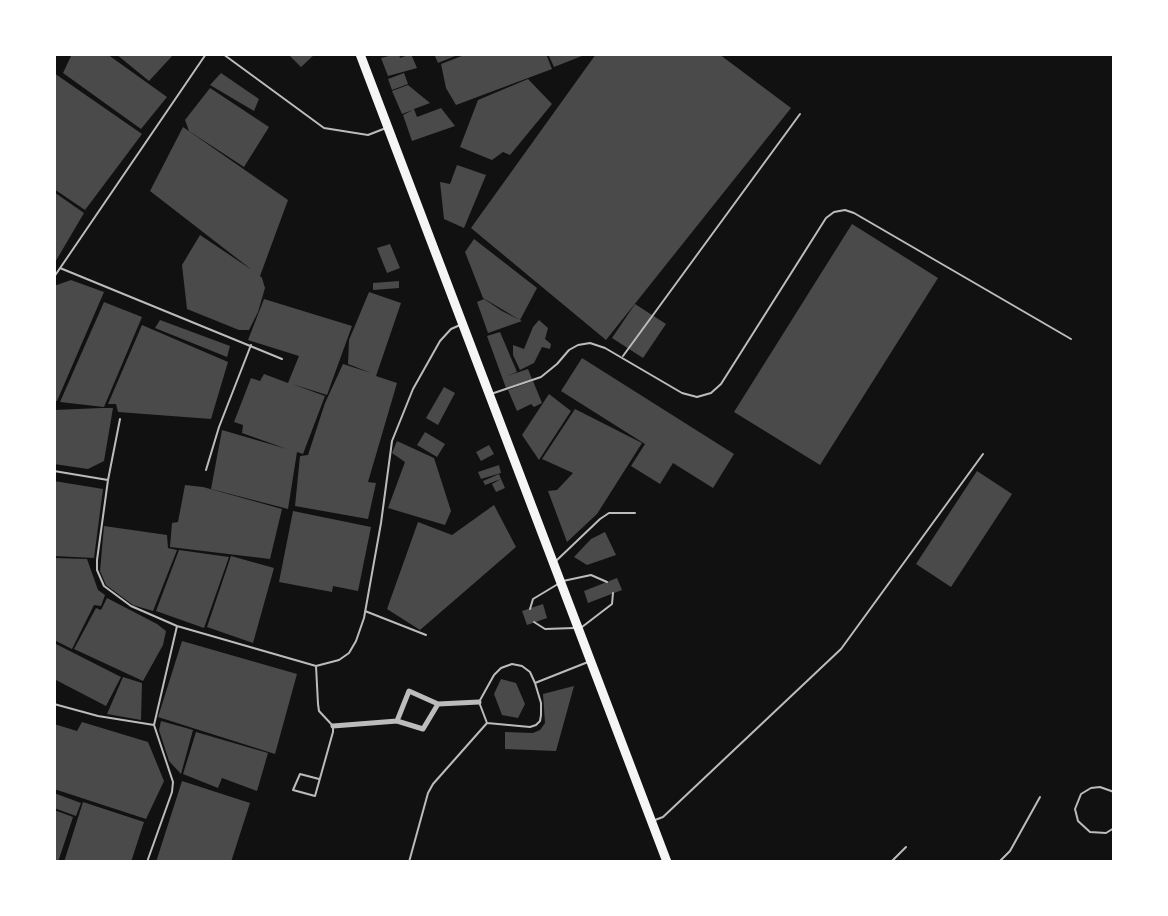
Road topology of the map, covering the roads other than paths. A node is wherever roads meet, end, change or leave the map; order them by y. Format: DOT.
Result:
graph roads {
  1 [pos="206,54"];
  2 [pos="223,54"];
  3 [pos="360,54"];
  4 [pos="800,114"];
  5 [pos="387,127"];
  6 [pos="60,267"];
  7 [pos="54,277"];
  8 [pos="462,324"];
  9 [pos="1071,339"];
  10 [pos="251,345"];
  11 [pos="622,357"];
  12 [pos="282,359"];
  13 [pos="488,395"];
  14 [pos="120,419"];
  15 [pos="982,454"];
  16 [pos="206,470"];
  17 [pos="54,471"];
  18 [pos="108,480"];
  19 [pos="634,513"];
  20 [pos="554,562"];
  21 [pos="562,582"];
  22 [pos="607,582"];
  23 [pos="613,593"];
  24 [pos="530,609"];
  25 [pos="365,611"];
  26 [pos="534,622"];
  27 [pos="177,626"];
  28 [pos="580,628"];
  29 [pos="426,635"];
  30 [pos="592,660"];
  31 [pos="316,666"];
  32 [pos="535,683"];
  33 [pos="479,702"];
  34 [pos="54,704"];
  35 [pos="438,704"];
  36 [pos="397,721"];
  37 [pos="487,723"];
  38 [pos="154,725"];
  39 [pos="333,726"];
  40 [pos="319,779"];
  41 [pos="1114,792"];
  42 [pos="1040,797"];
  43 [pos="652,821"];
  44 [pos="1114,828"];
  45 [pos="906,847"];
  46 [pos="147,862"];
  47 [pos="409,862"];
  48 [pos="668,862"];
  49 [pos="891,862"];
  50 [pos="999,862"];
  1 -- 6 [label="lane"];
  2 -- 5 [label="lane"];
  3 -- 5 [label="highway"];
  4 -- 11 [label="lane"];
  5 -- 8 [label="highway"];
  6 -- 7 [label="lane"];
  6 -- 10 [label="lane"];
  8 -- 13 [label="highway"];
  8 -- 25 [label="lane"];
  9 -- 11 [label="lane"];
  10 -- 12 [label="lane"];
  10 -- 16 [label="lane"];
  11 -- 13 [label="lane"];
  13 -- 20 [label="highway"];
  14 -- 18 [label="lane"];
  15 -- 43 [label="lane"];
  17 -- 18 [label="lane"];
  18 -- 27 [label="lane"];
  19 -- 20 [label="lane"];
  20 -- 21 [label="highway"];
  21 -- 22 [label="lane"];
  21 -- 24 [label="lane"];
  21 -- 28 [label="highway"];
  23 -- 28 [label="lane"];
  25 -- 29 [label="lane"];
  25 -- 31 [label="lane"];
  26 -- 28 [label="lane"];
  27 -- 31 [label="lane"];
  27 -- 38 [label="lane"];
  28 -- 30 [label="highway"];
  30 -- 32 [label="lane"];
  30 -- 43 [label="highway"];
  31 -- 39 [label="lane"];
  32 -- 33 [label="lane"];
  32 -- 37 [label="lane"];
  33 -- 35 [label="street"];
  33 -- 37 [label="lane"];
  34 -- 38 [label="lane"];
  35 -- 36 [label="street"];
  35 -- 36 [label="street"];
  36 -- 39 [label="street"];
  37 -- 47 [label="lane"];
  38 -- 46 [label="lane"];
  39 -- 40 [label="lane"];
  40 -- 40 [label="lane"];
  41 -- 44 [label="lane"];
  42 -- 50 [label="lane"];
  43 -- 48 [label="highway"];
  45 -- 49 [label="lane"];
}
